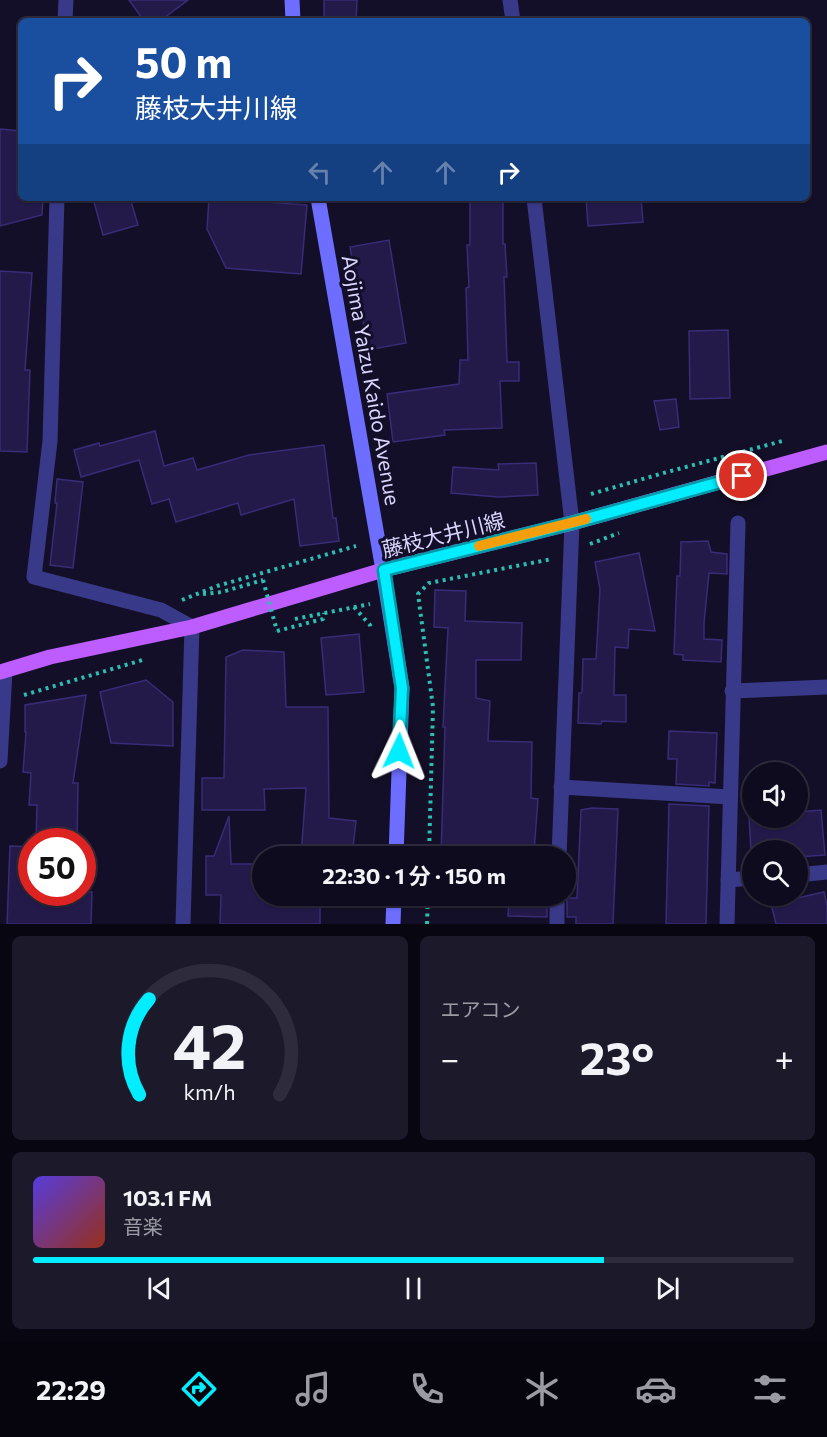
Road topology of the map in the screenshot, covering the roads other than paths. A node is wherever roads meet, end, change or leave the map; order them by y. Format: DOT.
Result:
graph roads {
  1 [pos="66,0"];
  2 [pos="292,0"];
  3 [pos="510,0"];
  4 [pos="65,18"];
  5 [pos="293,18"];
  6 [pos="513,18"];
  7 [pos="57,201"];
  8 [pos="319,201"];
  9 [pos="534,201"];
  10 [pos="827,453"];
  11 [pos="572,523"];
  12 [pos="738,523"];
  13 [pos="384,570"];
  14 [pos="192,627"];
  15 [pos="2,672"];
  16 [pos="827,687"];
  17 [pos="732,691"];
  18 [pos="0,761"];
  19 [pos="561,787"];
  20 [pos="730,797"];
  21 [pos="396,846"];
  22 [pos="559,846"];
  23 [pos="827,872"];
  24 [pos="808,874"];
  25 [pos="742,879"];
  26 [pos="728,880"];
  27 [pos="394,906"];
  28 [pos="557,906"];
  29 [pos="183,924"];
  30 [pos="393,924"];
  31 [pos="556,924"];
  32 [pos="727,924"];
  1 -- 4 [label="street"];
  2 -- 5 [label="main road"];
  3 -- 6 [label="street"];
  7 -- 14 [label="street"];
  8 -- 13 [label="main road, Aojima Yaizu Kaido Avenue"];
  9 -- 11 [label="street"];
  10 -- 11 [label="main road, 藤枝大井川線"];
  11 -- 13 [label="main road, 藤枝大井川線"];
  11 -- 19 [label="street"];
  12 -- 17 [label="street"];
  13 -- 14 [label="main road, 藤枝大井川線"];
  13 -- 21 [label="main road, Aojima Yaizu Kaido Avenue"];
  14 -- 15 [label="main road, 藤枝大井川線"];
  14 -- 29 [label="street"];
  15 -- 18 [label="street"];
  16 -- 17 [label="street"];
  17 -- 20 [label="street"];
  19 -- 20 [label="street"];
  19 -- 22 [label="street"];
  20 -- 26 [label="street"];
  23 -- 24 [label="street"];
  25 -- 26 [label="street"];
  26 -- 32 [label="street"];
  27 -- 30 [label="main road"];
  28 -- 31 [label="street"];
}
